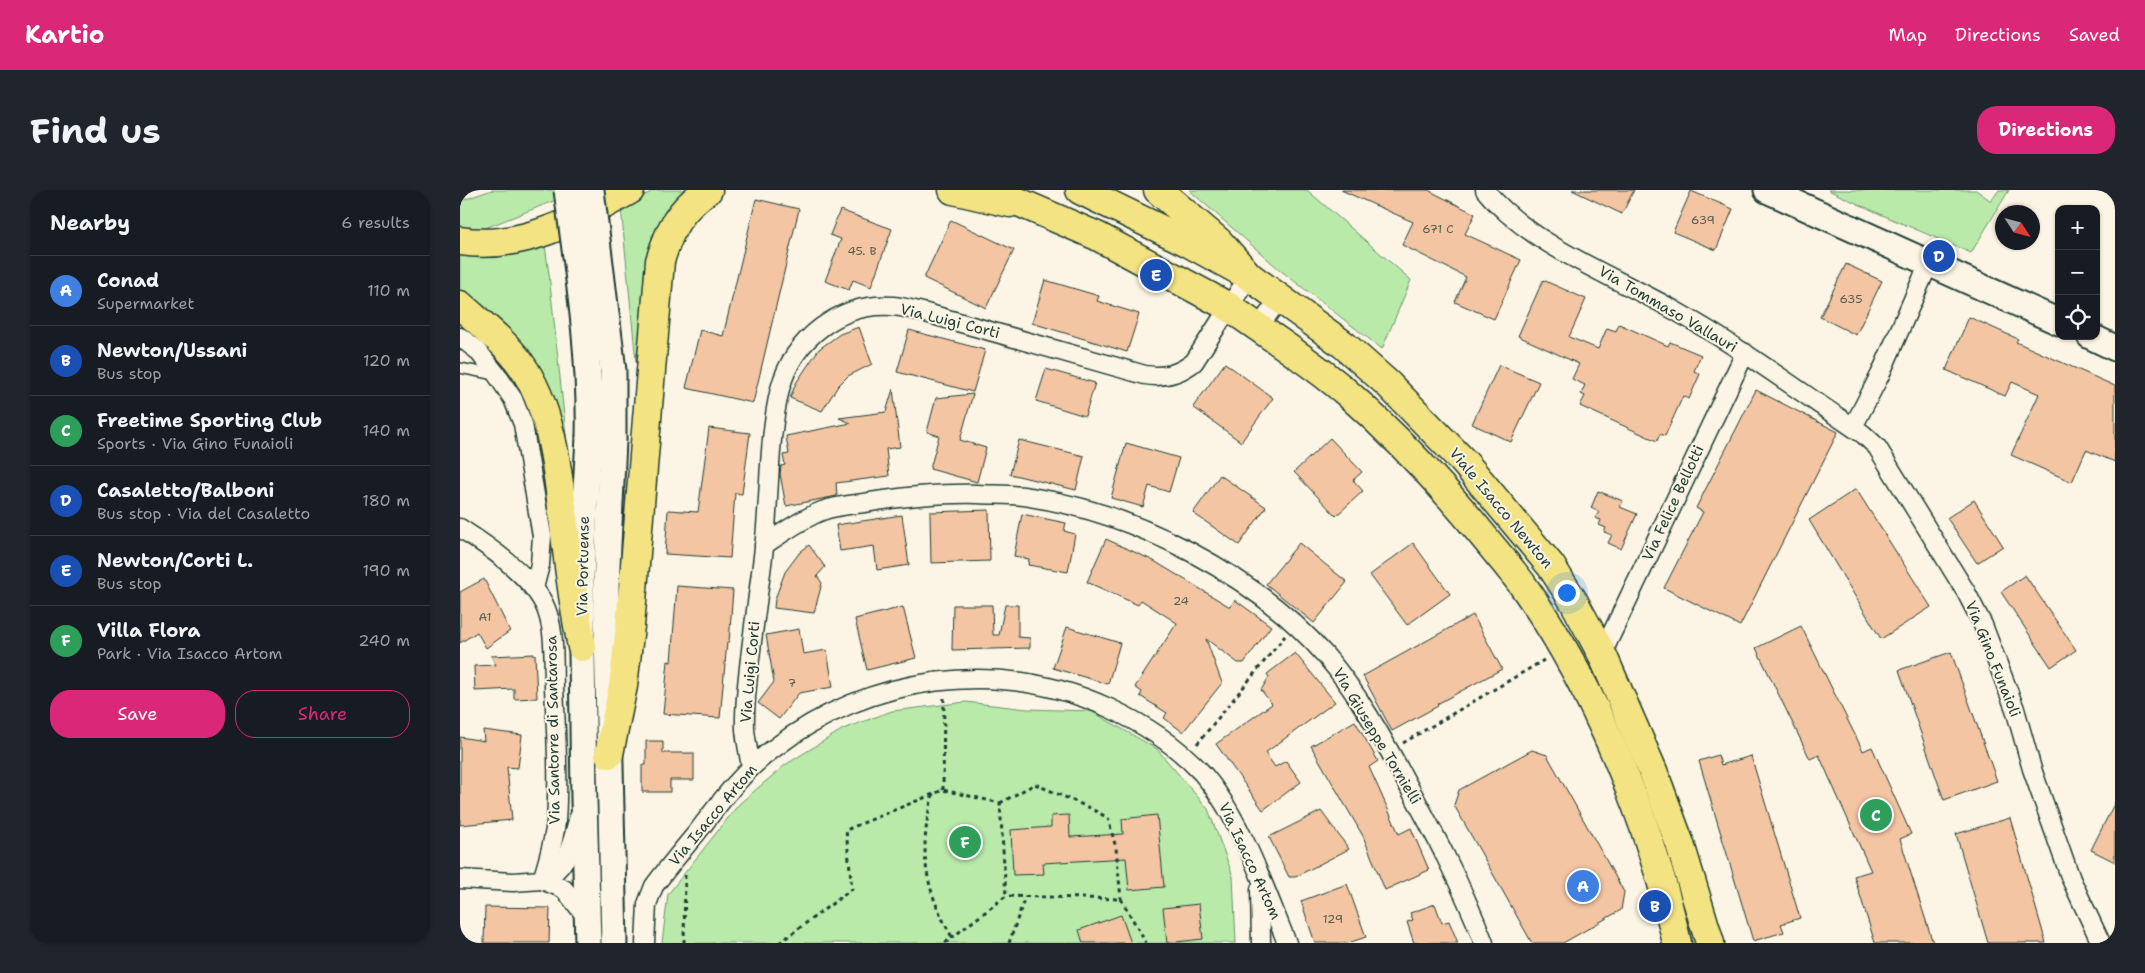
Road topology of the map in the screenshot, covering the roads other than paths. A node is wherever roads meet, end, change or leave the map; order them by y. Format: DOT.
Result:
graph roads {
  1 [pos="567,190"];
  2 [pos="591,190"];
  3 [pos="630,190"];
  4 [pos="708,190"];
  5 [pos="953,190"];
  6 [pos="992,190"];
  7 [pos="1080,190"];
  8 [pos="1158,190"];
  9 [pos="1485,190"];
  10 [pos="1767,190"];
  11 [pos="1041,210"];
  12 [pos="460,241"];
  13 [pos="1929,263"];
  14 [pos="1249,276"];
  15 [pos="1280,298"];
  16 [pos="460,305"];
  17 [pos="1229,307"];
  18 [pos="2055,320"];
  19 [pos="1258,328"];
  20 [pos="460,337"];
  21 [pos="2098,340"];
  22 [pos="2115,348"];
  23 [pos="1745,353"];
  24 [pos="460,368"];
  25 [pos="497,375"];
  26 [pos="1853,427"];
  27 [pos="460,528"];
  28 [pos="764,545"];
  29 [pos="534,588"];
  30 [pos="582,647"];
  31 [pos="1602,654"];
  32 [pos="609,754"];
  33 [pos="751,767"];
  34 [pos="584,799"];
  35 [pos="1260,878"];
  36 [pos="460,879"];
  37 [pos="542,880"];
  38 [pos="588,931"];
  39 [pos="614,943"];
  40 [pos="645,943"];
  41 [pos="1261,943"];
  42 [pos="1287,943"];
  43 [pos="1484,943"];
  44 [pos="1677,943"];
  45 [pos="1710,943"];
  46 [pos="2101,943"];
  1 -- 30 [label="main road, Via Portuense, bridge"];
  2 -- 32 [label="main road, Via Portuense, bridge"];
  3 -- 12 [label="main road"];
  4 -- 32 [label="main road"];
  5 -- 11 [label="main road"];
  6 -- 11 [label="main road, Viale Isacco Newton"];
  7 -- 14 [label="main road, Viale Isacco Newton"];
  8 -- 14 [label="main road"];
  9 -- 23 [label="street, Via Tommaso Vallauri"];
  10 -- 13 [label="main road"];
  11 -- 17 [label="main road, Viale Isacco Newton"];
  13 -- 18 [label="main road"];
  13 -- 26 [label="street"];
  14 -- 15 [label="main road, Viale Isacco Newton"];
  14 -- 17 [label="street"];
  15 -- 19 [label="street"];
  15 -- 31 [label="main road, Viale Isacco Newton"];
  16 -- 30 [label="main road"];
  17 -- 19 [label="main road, Viale Isacco Newton"];
  17 -- 28 [label="street, Via Luigi Corti"];
  19 -- 44 [label="main road, Viale Isacco Newton"];
  20 -- 25 [label="street"];
  21 -- 22 [label="main road"];
  23 -- 26 [label="street, Via Tommaso Vallauri"];
  23 -- 31 [label="street, Via Felice Bellotti"];
  24 -- 25 [label="lane"];
  25 -- 29 [label="street"];
  26 -- 46 [label="street, Via Gino Funaioli"];
  27 -- 29 [label="street, Via Santorre di Santarosa"];
  28 -- 33 [label="street, Via Luigi Corti"];
  28 -- 43 [label="street, Via Giuseppe Tornielli"];
  29 -- 37 [label="street, Via Santorre di Santarosa"];
  30 -- 34 [label="main road, Via Portuense"];
  31 -- 45 [label="main road, Viale Isacco Newton"];
  32 -- 39 [label="main road, Via Portuense"];
  33 -- 35 [label="street, Via Isacco Artom"];
  33 -- 40 [label="street, Via Isacco Artom"];
  34 -- 37 [label="street"];
  34 -- 38 [label="main road, Via Portuense"];
  35 -- 41 [label="street"];
  35 -- 42 [label="street, Via Isacco Artom"];
  36 -- 37 [label="street"];
  37 -- 38 [label="street"];
}
